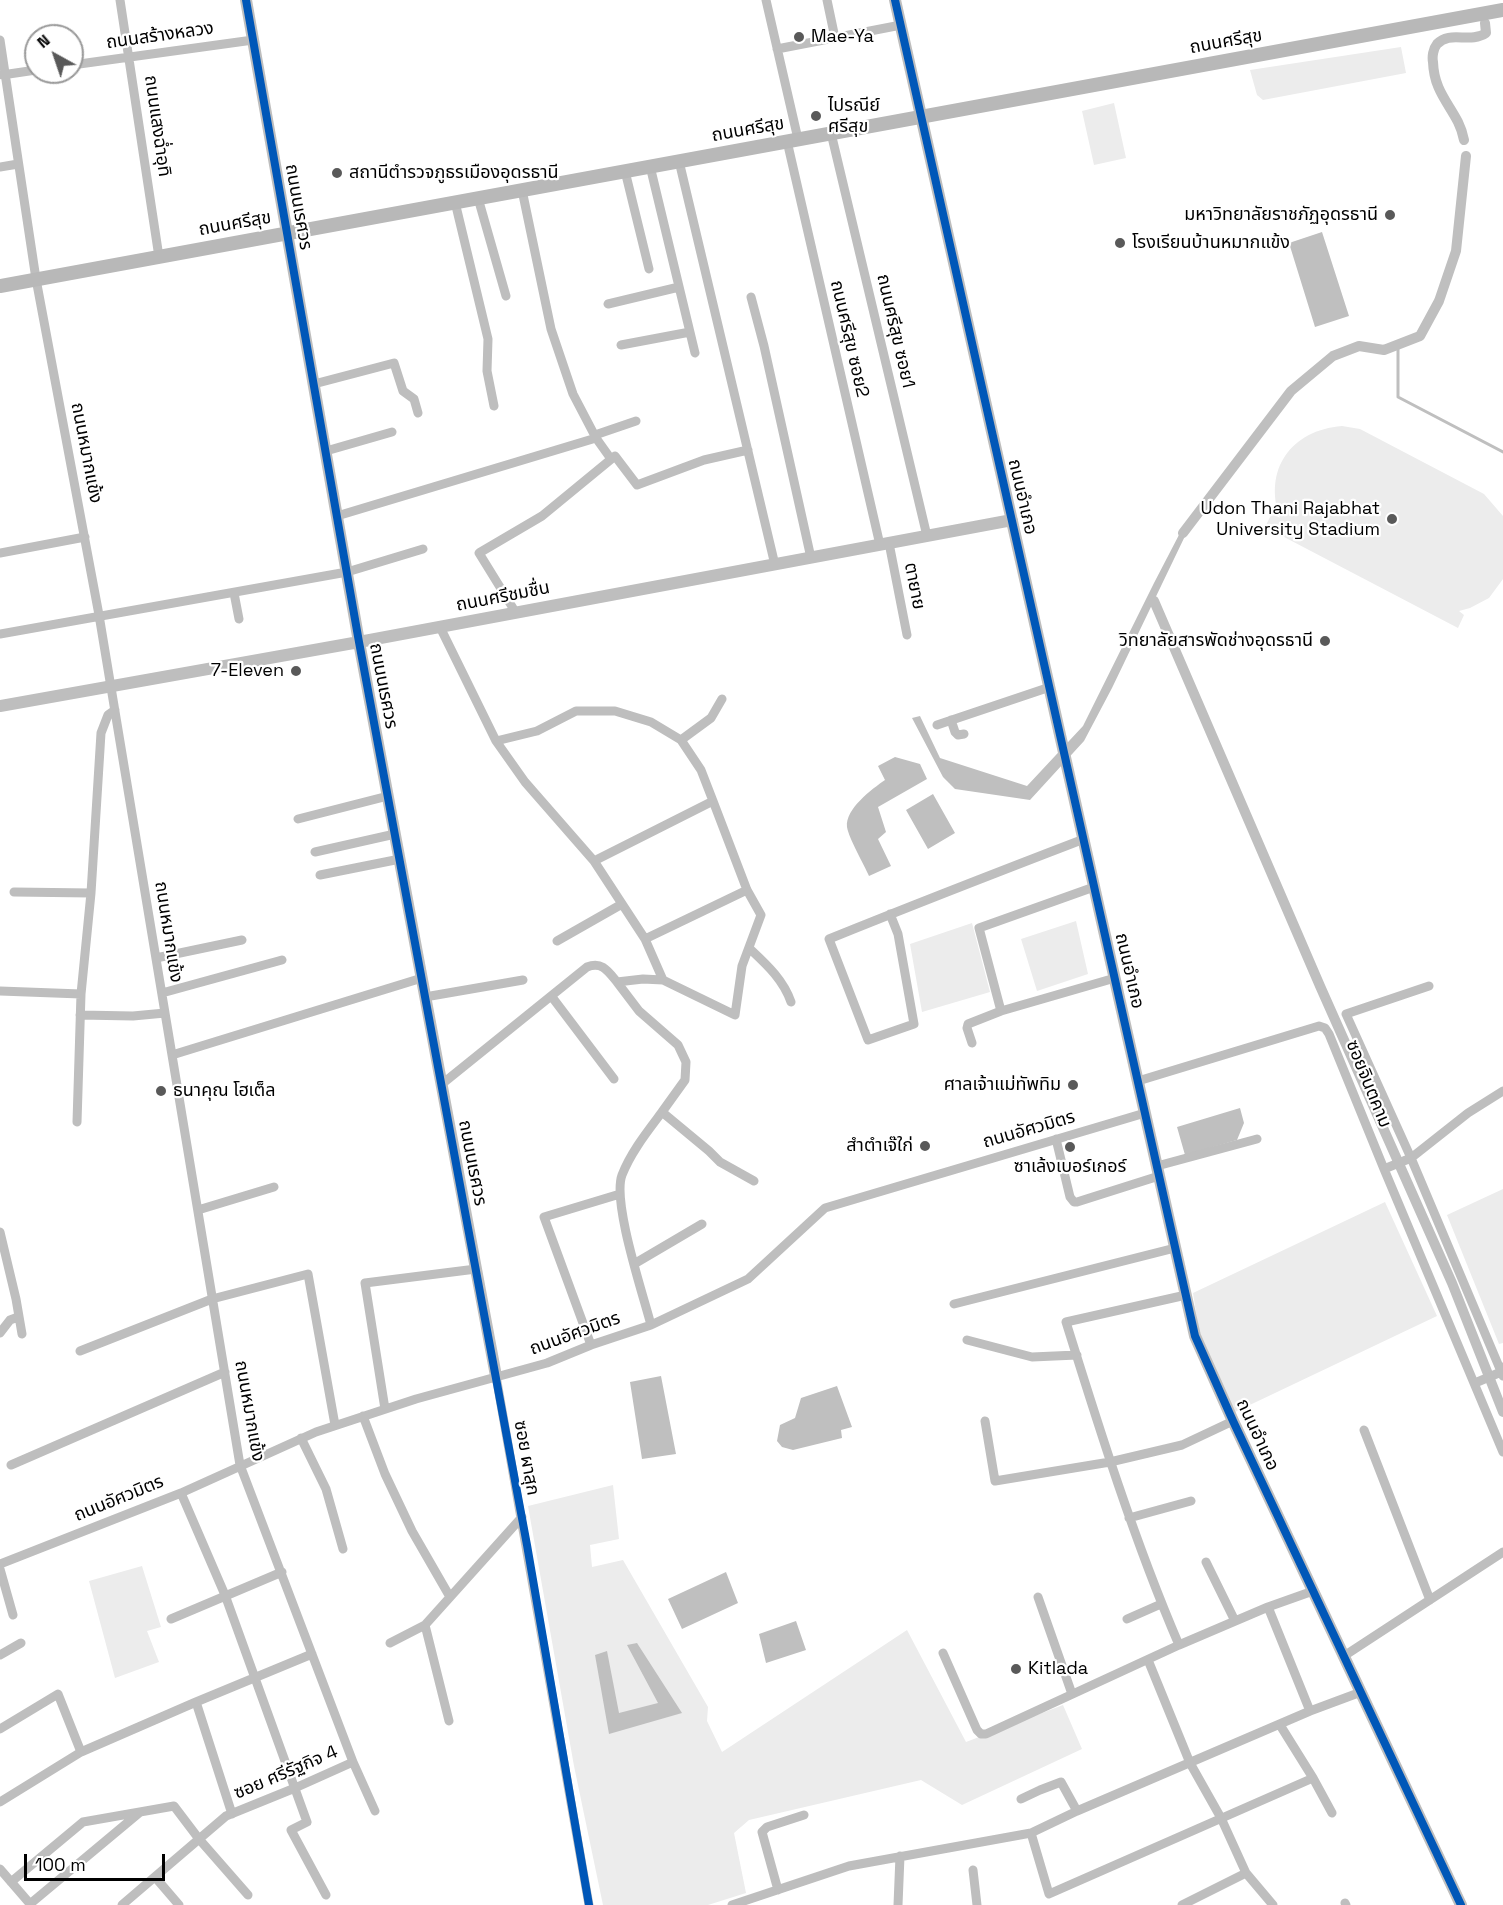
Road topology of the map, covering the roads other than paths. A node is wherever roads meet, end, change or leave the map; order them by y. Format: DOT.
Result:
graph roads {
  1 [pos="120,0"];
  2 [pos="246,0"];
  3 [pos="766,0"];
  4 [pos="827,0"];
  5 [pos="895,0"];
  6 [pos="1503,10"];
  7 [pos="901,25"];
  8 [pos="835,38"];
  9 [pos="0,40"];
  10 [pos="253,40"];
  11 [pos="777,49"];
  12 [pos="130,56"];
  13 [pos="84,63"];
  14 [pos="24,72"];
  15 [pos="3,75"];
  16 [pos="921,117"];
  17 [pos="831,133"];
  18 [pos="792,140"];
  19 [pos="680,161"];
  20 [pos="18,164"];
  21 [pos="650,166"];
  22 [pos="0,167"];
  23 [pos="625,171"];
  24 [pos="522,190"];
  25 [pos="478,198"];
  26 [pos="455,202"];
  27 [pos="288,233"];
  28 [pos="159,256"];
  29 [pos="649,269"];
  30 [pos="36,279"];
  31 [pos="0,286"];
  32 [pos="679,287"];
  33 [pos="506,296"];
  34 [pos="751,297"];
  35 [pos="608,304"];
  36 [pos="690,333"];
  37 [pos="621,345"];
  38 [pos="695,353"];
  39 [pos="314,384"];
  40 [pos="494,406"];
  41 [pos="418,413"];
  42 [pos="636,421"];
  43 [pos="392,432"];
  44 [pos="596,436"];
  45 [pos="748,450"];
  46 [pos="326,451"];
  47 [pos="611,459"];
  48 [pos="337,516"];
  49 [pos="1012,520"];
  50 [pos="927,536"];
  51 [pos="85,537"];
  52 [pos="884,544"];
  53 [pos="423,549"];
  54 [pos="0,553"];
  55 [pos="811,558"];
  56 [pos="775,565"];
  57 [pos="347,572"];
  58 [pos="234,593"];
  59 [pos="516,613"];
  60 [pos="99,615"];
  61 [pos="239,619"];
  62 [pos="440,627"];
  63 [pos="0,634"];
  64 [pos="907,634"];
  65 [pos="359,642"];
  66 [pos="110,685"];
  67 [pos="1050,687"];
  68 [pos="722,699"];
  69 [pos="0,706"];
  70 [pos="115,710"];
  71 [pos="951,720"];
  72 [pos="937,725"];
  73 [pos="964,734"];
  74 [pos="681,740"];
  75 [pos="496,741"];
  76 [pos="388,796"];
  77 [pos="713,801"];
  78 [pos="298,819"];
  79 [pos="395,834"];
  80 [pos="1084,839"];
  81 [pos="315,852"];
  82 [pos="400,859"];
  83 [pos="594,861"];
  84 [pos="320,875"];
  85 [pos="1094,887"];
  86 [pos="747,890"];
  87 [pos="14,892"];
  88 [pos="91,893"];
  89 [pos="622,904"];
  90 [pos="890,914"];
  91 [pos="645,939"];
  92 [pos="242,940"];
  93 [pos="557,941"];
  94 [pos="749,948"];
  95 [pos="156,958"];
  96 [pos="282,960"];
  97 [pos="422,978"];
  98 [pos="1115,978"];
  99 [pos="523,980"];
  100 [pos="663,980"];
  101 [pos="617,982"];
  102 [pos="1429,986"];
  103 [pos="0,991"];
  104 [pos="162,993"];
  105 [pos="81,994"];
  106 [pos="425,997"];
  107 [pos="552,997"];
  108 [pos="791,1002"];
  109 [pos="1001,1011"];
  110 [pos="165,1013"];
  111 [pos="80,1014"];
  112 [pos="972,1043"];
  113 [pos="172,1055"];
  114 [pos="614,1079"];
  115 [pos="1138,1081"];
  116 [pos="442,1084"];
  117 [pos="1503,1091"];
  118 [pos="662,1112"];
  119 [pos="1145,1113"];
  120 [pos="76,1122"];
  121 [pos="1056,1139"];
  122 [pos="1257,1139"];
  123 [pos="1409,1159"];
  124 [pos="1389,1168"];
  125 [pos="1158,1171"];
  126 [pos="754,1181"];
  127 [pos="274,1187"];
  128 [pos="620,1194"];
  129 [pos="198,1209"];
  130 [pos="702,1224"];
  131 [pos="1,1238"];
  132 [pos="1175,1248"];
  133 [pos="634,1264"];
  134 [pos="476,1269"];
  135 [pos="1186,1295"];
  136 [pos="212,1299"];
  137 [pos="954,1304"];
  138 [pos="18,1317"];
  139 [pos="651,1325"];
  140 [pos="0,1333"];
  141 [pos="22,1334"];
  142 [pos="968,1340"];
  143 [pos="591,1345"];
  144 [pos="80,1351"];
  145 [pos="1077,1355"];
  146 [pos="225,1372"];
  147 [pos="1502,1372"];
  148 [pos="496,1376"];
  149 [pos="1476,1383"];
  150 [pos="385,1409"];
  151 [pos="363,1416"];
  152 [pos="984,1421"];
  153 [pos="1233,1421"];
  154 [pos="335,1425"];
  155 [pos="1364,1430"];
  156 [pos="301,1438"];
  157 [pos="1503,1452"];
  158 [pos="1110,1462"];
  159 [pos="11,1465"];
  160 [pos="240,1465"];
  161 [pos="181,1492"];
  162 [pos="1191,1502"];
  163 [pos="522,1517"];
  164 [pos="1130,1518"];
  165 [pos="343,1549"];
  166 [pos="1503,1552"];
  167 [pos="1206,1562"];
  168 [pos="0,1564"];
  169 [pos="0,1569"];
  170 [pos="282,1572"];
  171 [pos="1313,1590"];
  172 [pos="225,1595"];
  173 [pos="1038,1597"];
  174 [pos="450,1598"];
  175 [pos="1430,1600"];
  176 [pos="1161,1604"];
  177 [pos="1268,1607"];
  178 [pos="13,1615"];
  179 [pos="171,1619"];
  180 [pos="1127,1619"];
  181 [pos="1235,1621"];
  182 [pos="425,1625"];
  183 [pos="21,1642"];
  184 [pos="390,1642"];
  185 [pos="1179,1645"];
  186 [pos="943,1653"];
  187 [pos="312,1654"];
  188 [pos="0,1655"];
  189 [pos="1344,1656"];
  190 [pos="1148,1660"];
  191 [pos="254,1678"];
  192 [pos="1361,1692"];
  193 [pos="1072,1694"];
  194 [pos="196,1702"];
  195 [pos="1310,1711"];
  196 [pos="449,1721"];
  197 [pos="1280,1725"];
  198 [pos="0,1729"];
  199 [pos="81,1752"];
  200 [pos="353,1762"];
  201 [pos="1190,1763"];
  202 [pos="1313,1778"];
  203 [pos="296,1788"];
  204 [pos="1021,1799"];
  205 [pos="0,1802"];
  206 [pos="375,1810"];
  207 [pos="1077,1811"];
  208 [pos="139,1812"];
  209 [pos="1332,1813"];
  210 [pos="232,1814"];
  211 [pos="804,1815"];
  212 [pos="1221,1818"];
  213 [pos="1031,1833"];
  214 [pos="199,1839"];
  215 [pos="900,1856"];
  216 [pos="0,1869"];
  217 [pos="973,1870"];
  218 [pos="1246,1873"];
  219 [pos="155,1877"];
  220 [pos="11,1882"];
  221 [pos="778,1890"];
  222 [pos="1049,1894"];
  223 [pos="248,1895"];
  224 [pos="326,1895"];
  225 [pos="31,1905"];
  226 [pos="122,1905"];
  227 [pos="179,1905"];
  228 [pos="590,1905"];
  229 [pos="732,1905"];
  230 [pos="898,1905"];
  231 [pos="977,1905"];
  232 [pos="1050,1905"];
  233 [pos="1182,1905"];
  234 [pos="1273,1905"];
  235 [pos="1461,1905"];
  1 -- 12 [label="street, ถนนแสงฉ่ำอุทิ"];
  2 -- 10 [label="street, ถนนนเรศวร"];
  3 -- 11 [label="street, ถนนศรีสุข ซอย2"];
  4 -- 8 [label="street"];
  5 -- 7 [label="street, ถนนอำเภอ"];
  6 -- 16 [label="main road, ถนนศรีสุข"];
  7 -- 8 [label="street"];
  7 -- 16 [label="street, ถนนอำเภอ"];
  8 -- 11 [label="street"];
  9 -- 15 [label="street, ถนนหมากแข้ง"];
  10 -- 12 [label="street, ถนนสร้างหลวง"];
  10 -- 27 [label="street, ถนนนเรศวร"];
  11 -- 18 [label="street, ถนนศรีสุข ซอย2"];
  12 -- 13 [label="street, ถนนสร้างหลวง"];
  12 -- 28 [label="street, ถนนแสงฉ่ำอุทิ"];
  14 -- 15 [label="street"];
  15 -- 20 [label="street, ถนนหมากแข้ง"];
  16 -- 17 [label="main road, ถนนศรีสุข"];
  16 -- 49 [label="street, ถนนอำเภอ"];
  17 -- 18 [label="main road, ถนนศรีสุข"];
  17 -- 50 [label="street, ถนนศรีสุข ซอย1"];
  18 -- 19 [label="main road, ถนนศรีสุข"];
  18 -- 52 [label="street, ถนนศรีสุข ซอย2"];
  19 -- 21 [label="main road, ถนนศรีสุข"];
  19 -- 45 [label="street"];
  20 -- 22 [label="street"];
  20 -- 30 [label="street, ถนนหมากแข้ง"];
  21 -- 23 [label="main road, ถนนศรีสุข"];
  21 -- 32 [label="street"];
  23 -- 24 [label="main road, ถนนศรีสุข"];
  23 -- 29 [label="street"];
  24 -- 25 [label="main road, ถนนศรีสุข"];
  24 -- 44 [label="street"];
  25 -- 26 [label="main road, ถนนศรีสุข"];
  25 -- 33 [label="street"];
  26 -- 27 [label="main road, ถนนศรีสุข"];
  26 -- 40 [label="street"];
  27 -- 28 [label="main road, ถนนศรีสุข"];
  27 -- 39 [label="street, ถนนนเรศวร"];
  28 -- 30 [label="main road, ถนนศรีสุข"];
  30 -- 31 [label="main road, ถนนศรีสุข"];
  30 -- 51 [label="street, ถนนหมากแข้ง"];
  32 -- 35 [label="street"];
  32 -- 36 [label="street"];
  34 -- 55 [label="street"];
  36 -- 37 [label="street"];
  36 -- 38 [label="street"];
  39 -- 41 [label="street"];
  39 -- 46 [label="street, ถนนนเรศวร"];
  42 -- 44 [label="street"];
  43 -- 46 [label="street"];
  44 -- 47 [label="street"];
  44 -- 48 [label="street"];
  45 -- 47 [label="street"];
  45 -- 56 [label="street"];
  46 -- 48 [label="street, ถนนนเรศวร"];
  47 -- 59 [label="street"];
  48 -- 57 [label="street, ถนนนเรศวร"];
  49 -- 50 [label="street, ถนนศรีชมชื่น"];
  49 -- 67 [label="street, ถนนอำเภอ"];
  50 -- 52 [label="street, ถนนศรีชมชื่น"];
  51 -- 54 [label="street"];
  51 -- 60 [label="street, ถนนหมากแข้ง"];
  52 -- 55 [label="street, ถนนศรีชมชื่น"];
  52 -- 64 [label="street, ตายาย"];
  53 -- 57 [label="street"];
  55 -- 56 [label="street, ถนนศรีชมชื่น"];
  56 -- 59 [label="street, ถนนศรีชมชื่น"];
  57 -- 58 [label="street"];
  57 -- 65 [label="street, ถนนนเรศวร"];
  58 -- 60 [label="street"];
  58 -- 61 [label="street"];
  59 -- 62 [label="street, ถนนศรีชมชื่น"];
  60 -- 63 [label="street"];
  60 -- 66 [label="street, ถนนหมากแข้ง"];
  62 -- 65 [label="street, ถนนศรีชมชื่น"];
  62 -- 75 [label="street"];
  65 -- 66 [label="street, ถนนศรีชมชื่น"];
  65 -- 76 [label="street, ถนนนเรศวร"];
  66 -- 69 [label="street, ถนนศรีชมชื่น"];
  66 -- 70 [label="street, ถนนหมากแข้ง"];
  67 -- 71 [label="street"];
  67 -- 80 [label="street, ถนนอำเภอ"];
  68 -- 74 [label="street"];
  70 -- 88 [label="street"];
  70 -- 95 [label="street, ถนนหมากแข้ง"];
  71 -- 72 [label="street"];
  71 -- 73 [label="street"];
  74 -- 75 [label="street"];
  74 -- 77 [label="street"];
  75 -- 83 [label="street"];
  76 -- 78 [label="street"];
  76 -- 79 [label="street, ถนนนเรศวร"];
  77 -- 83 [label="street"];
  77 -- 86 [label="street"];
  79 -- 81 [label="street"];
  79 -- 82 [label="street, ถนนนเรศวร"];
  80 -- 85 [label="street, ถนนอำเภอ"];
  80 -- 90 [label="street"];
  82 -- 84 [label="street"];
  82 -- 97 [label="street, ถนนนเรศวร"];
  83 -- 89 [label="street"];
  85 -- 98 [label="street, ถนนอำเภอ"];
  85 -- 109 [label="street"];
  86 -- 91 [label="street"];
  86 -- 94 [label="street"];
  87 -- 88 [label="street"];
  88 -- 105 [label="street"];
  89 -- 91 [label="street"];
  89 -- 93 [label="street"];
  90 -- 90 [label="street"];
  91 -- 100 [label="street"];
  92 -- 95 [label="street"];
  94 -- 100 [label="street"];
  94 -- 108 [label="street"];
  95 -- 104 [label="street, ถนนหมากแข้ง"];
  96 -- 104 [label="street"];
  97 -- 106 [label="street, ถนนนเรศวร"];
  97 -- 113 [label="street"];
  98 -- 109 [label="street"];
  98 -- 115 [label="street, ถนนอำเภอ"];
  99 -- 106 [label="street"];
  100 -- 101 [label="street"];
  101 -- 107 [label="street"];
  101 -- 118 [label="street"];
  102 -- 123 [label="street"];
  103 -- 105 [label="street"];
  104 -- 110 [label="street, ถนนหมากแข้ง"];
  105 -- 111 [label="street"];
  106 -- 116 [label="street, ถนนนเรศวร"];
  107 -- 114 [label="street"];
  107 -- 116 [label="street"];
  109 -- 112 [label="street"];
  110 -- 111 [label="street"];
  110 -- 113 [label="street, ถนนหมากแข้ง"];
  111 -- 120 [label="street"];
  113 -- 129 [label="street, ถนนหมากแข้ง"];
  115 -- 119 [label="street, ถนนอำเภอ"];
  115 -- 124 [label="street, ซอยจินตคาม"];
  116 -- 134 [label="street, ถนนนเรศวร"];
  117 -- 123 [label="street"];
  118 -- 126 [label="street"];
  118 -- 128 [label="street"];
  119 -- 121 [label="street, ถนนอัศวมิตร"];
  119 -- 125 [label="street, ถนนอำเภอ"];
  121 -- 125 [label="street"];
  121 -- 139 [label="street, ถนนอัศวมิตร"];
  122 -- 125 [label="street"];
  123 -- 124 [label="street"];
  123 -- 147 [label="street"];
  124 -- 149 [label="street"];
  125 -- 132 [label="street, ถนนอำเภอ"];
  127 -- 129 [label="street"];
  128 -- 133 [label="street"];
  128 -- 143 [label="street"];
  129 -- 136 [label="street, ถนนหมากแข้ง"];
  130 -- 133 [label="street"];
  131 -- 138 [label="street"];
  132 -- 135 [label="street, ถนนอำเภอ"];
  132 -- 137 [label="street"];
  133 -- 139 [label="street"];
  134 -- 148 [label="street, ถนนนเรศวร"];
  134 -- 150 [label="street"];
  135 -- 145 [label="street"];
  135 -- 153 [label="street, ถนนอำเภอ"];
  136 -- 144 [label="street"];
  136 -- 146 [label="street, ถนนหมากแข้ง"];
  136 -- 154 [label="street"];
  138 -- 140 [label="street"];
  138 -- 141 [label="street"];
  139 -- 143 [label="street, ถนนอัศวมิตร"];
  142 -- 145 [label="street"];
  143 -- 148 [label="street, ถนนอัศวมิตร"];
  145 -- 158 [label="street"];
  146 -- 159 [label="street"];
  146 -- 160 [label="street, ถนนหมากแข้ง"];
  147 -- 149 [label="street"];
  148 -- 150 [label="street, ถนนอัศวมิตร"];
  148 -- 163 [label="street, ซอย ผาสุก"];
  149 -- 157 [label="street"];
  150 -- 151 [label="street, ถนนอัศวมิตร"];
  151 -- 154 [label="street, ถนนอัศวมิตร"];
  151 -- 174 [label="street"];
  152 -- 158 [label="street"];
  153 -- 158 [label="street"];
  153 -- 171 [label="street, ถนนอำเภอ"];
  154 -- 156 [label="street, ถนนอัศวมิตร"];
  155 -- 175 [label="street"];
  156 -- 160 [label="street, ถนนอัศวมิตร"];
  156 -- 165 [label="street"];
  158 -- 164 [label="street"];
  160 -- 161 [label="street, ถนนอัศวมิตร"];
  160 -- 170 [label="street, ถนนหมากแข้ง"];
  161 -- 168 [label="street, ถนนอัศวมิตร"];
  161 -- 172 [label="street"];
  162 -- 164 [label="street"];
  163 -- 174 [label="street"];
  163 -- 228 [label="street, ซอย ผาสุก"];
  164 -- 176 [label="street"];
  166 -- 175 [label="street"];
  167 -- 181 [label="street"];
  169 -- 178 [label="street"];
  170 -- 172 [label="street"];
  170 -- 187 [label="street, ถนนหมากแข้ง"];
  171 -- 177 [label="street"];
  171 -- 189 [label="street, ถนนอำเภอ"];
  172 -- 179 [label="street"];
  172 -- 191 [label="street"];
  173 -- 193 [label="street"];
  174 -- 182 [label="street"];
  175 -- 189 [label="street"];
  176 -- 180 [label="street"];
  176 -- 185 [label="street"];
  177 -- 181 [label="street"];
  177 -- 195 [label="street"];
  181 -- 185 [label="street"];
  182 -- 184 [label="street"];
  182 -- 196 [label="street"];
  183 -- 188 [label="street"];
  185 -- 190 [label="street"];
  186 -- 193 [label="street"];
  187 -- 191 [label="street"];
  187 -- 200 [label="street, ถนนหมากแข้ง"];
  189 -- 192 [label="street, ถนนอำเภอ"];
  190 -- 193 [label="street"];
  190 -- 201 [label="street"];
  191 -- 194 [label="street"];
  191 -- 203 [label="street"];
  192 -- 195 [label="street"];
  192 -- 235 [label="street, ถนนอำเภอ"];
  194 -- 199 [label="street"];
  194 -- 210 [label="street"];
  195 -- 197 [label="street"];
  197 -- 201 [label="street"];
  197 -- 202 [label="street"];
  198 -- 199 [label="street"];
  199 -- 205 [label="street"];
  200 -- 203 [label="street, ซอย ศรีรัฐกิจ 4"];
  200 -- 206 [label="street, ถนนหมากแข้ง"];
  201 -- 207 [label="street"];
  201 -- 212 [label="street"];
  202 -- 209 [label="street"];
  202 -- 212 [label="street"];
  203 -- 210 [label="street, ซอย ศรีรัฐกิจ 4"];
  203 -- 224 [label="street"];
  204 -- 207 [label="street"];
  207 -- 213 [label="street"];
  208 -- 214 [label="street"];
  208 -- 220 [label="street"];
  208 -- 225 [label="street"];
  210 -- 214 [label="street, ซอย ศรีรัฐกิจ 4"];
  211 -- 221 [label="street"];
  212 -- 218 [label="street"];
  212 -- 222 [label="street"];
  213 -- 215 [label="street"];
  213 -- 222 [label="street"];
  214 -- 219 [label="street, ซอย ศรีรัฐกิจ 4"];
  214 -- 223 [label="street"];
  215 -- 221 [label="street"];
  215 -- 230 [label="street"];
  216 -- 220 [label="street"];
  217 -- 231 [label="street"];
  218 -- 233 [label="street"];
  218 -- 234 [label="street"];
  219 -- 226 [label="street, ซอย ศรีรัฐกิจ 4"];
  219 -- 227 [label="street"];
  220 -- 225 [label="street"];
  221 -- 229 [label="street"];
  222 -- 232 [label="street"];
}
